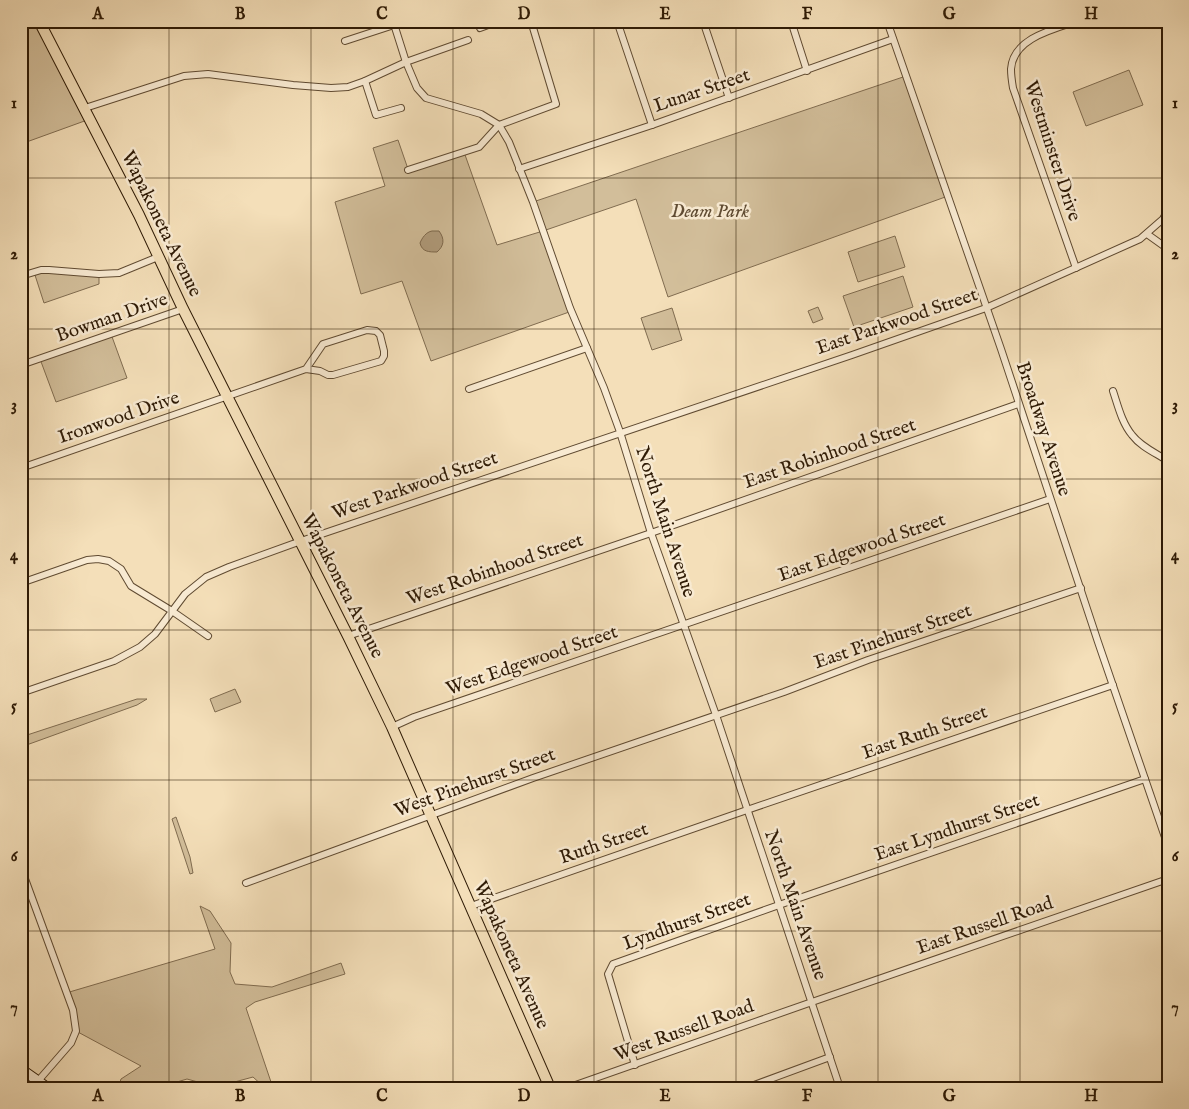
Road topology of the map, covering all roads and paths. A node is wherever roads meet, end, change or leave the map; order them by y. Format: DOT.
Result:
graph roads {
  1 [pos="58,21"];
  2 [pos="499,21"];
  3 [pos="532,21"];
  4 [pos="617,21"];
  5 [pos="703,21"];
  6 [pos="791,21"];
  7 [pos="887,21"];
  8 [pos="1078,21"];
  9 [pos="393,23"];
  10 [pos="41,24"];
  11 [pos="480,28"];
  12 [pos="893,39"];
  13 [pos="468,40"];
  14 [pos="345,41"];
  15 [pos="1168,56"];
  16 [pos="406,62"];
  17 [pos="1168,64"];
  18 [pos="807,71"];
  19 [pos="365,81"];
  20 [pos="729,98"];
  21 [pos="84,108"];
  22 [pos="401,108"];
  23 [pos="499,125"];
  24 [pos="652,125"];
  25 [pos="519,169"];
  26 [pos="408,170"];
  27 [pos="1168,210"];
  28 [pos="1147,234"];
  29 [pos="1168,249"];
  30 [pos="158,257"];
  31 [pos="1076,268"];
  32 [pos="21,276"];
  33 [pos="986,308"];
  34 [pos="183,310"];
  35 [pos="587,348"];
  36 [pos="21,365"];
  37 [pos="306,369"];
  38 [pos="469,389"];
  39 [pos="1113,391"];
  40 [pos="227,396"];
  41 [pos="1018,404"];
  42 [pos="620,432"];
  43 [pos="1168,461"];
  44 [pos="21,468"];
  45 [pos="1050,499"];
  46 [pos="651,533"];
  47 [pos="301,541"];
  48 [pos="21,583"];
  49 [pos="1081,588"];
  50 [pos="172,612"];
  51 [pos="683,626"];
  52 [pos="208,636"];
  53 [pos="348,636"];
  54 [pos="1113,685"];
  55 [pos="21,693"];
  56 [pos="716,715"];
  57 [pos="392,728"];
  58 [pos="1145,779"];
  59 [pos="747,810"];
  60 [pos="430,815"];
  61 [pos="1168,846"];
  62 [pos="21,868"];
  63 [pos="1168,879"];
  64 [pos="246,883"];
  65 [pos="779,905"];
  66 [pos="471,906"];
  67 [pos="812,1002"];
  68 [pos="830,1057"];
  69 [pos="635,1064"];
  70 [pos="21,1069"];
  71 [pos="38,1080"];
  72 [pos="48,1088"];
  73 [pos="550,1088"];
  74 [pos="567,1088"];
  75 [pos="746,1088"];
  76 [pos="840,1088"];
  1 -- 10 [label="street"];
  2 -- 11 [label="street"];
  3 -- 23 [label="street"];
  4 -- 24 [label="street"];
  5 -- 20 [label="street"];
  6 -- 18 [label="street"];
  7 -- 12 [label="street, Broadway Avenue"];
  8 -- 31 [label="street, Westminster Drive"];
  9 -- 14 [label="street"];
  9 -- 16 [label="street"];
  10 -- 21 [label="main road, Wapakoneta Avenue"];
  12 -- 18 [label="street, Lunar Street"];
  12 -- 33 [label="street, Broadway Avenue"];
  13 -- 16 [label="street"];
  15 -- 17 [label="street"];
  16 -- 19 [label="street"];
  16 -- 23 [label="street"];
  18 -- 20 [label="street, Lunar Street"];
  19 -- 21 [label="street"];
  19 -- 22 [label="street"];
  20 -- 24 [label="street, Lunar Street"];
  21 -- 30 [label="main road, Wapakoneta Avenue"];
  23 -- 25 [label="street, North Main Avenue"];
  23 -- 26 [label="street"];
  24 -- 25 [label="street, Lunar Street"];
  25 -- 35 [label="street, North Main Avenue"];
  27 -- 28 [label="street, East Parkwood Street"];
  28 -- 29 [label="street"];
  28 -- 31 [label="street, East Parkwood Street"];
  30 -- 32 [label="street"];
  30 -- 34 [label="main road, Wapakoneta Avenue"];
  31 -- 33 [label="street, East Parkwood Street"];
  33 -- 41 [label="street, Broadway Avenue"];
  33 -- 42 [label="street, East Parkwood Street"];
  34 -- 36 [label="street, Bowman Drive"];
  34 -- 40 [label="main road, Wapakoneta Avenue"];
  35 -- 38 [label="street"];
  35 -- 42 [label="street, North Main Avenue"];
  37 -- 37 [label="street"];
  37 -- 40 [label="street, Ironwood Drive"];
  39 -- 43 [label="street"];
  40 -- 44 [label="street, Ironwood Drive"];
  40 -- 47 [label="main road, Wapakoneta Avenue"];
  41 -- 45 [label="street, Broadway Avenue"];
  41 -- 46 [label="street, East Robinhood Street"];
  42 -- 46 [label="street, North Main Avenue"];
  42 -- 47 [label="street, West Parkwood Street"];
  45 -- 49 [label="street, Broadway Avenue"];
  45 -- 51 [label="street, East Edgewood Street"];
  46 -- 51 [label="street, North Main Avenue"];
  46 -- 53 [label="street, West Robinhood Street"];
  47 -- 50 [label="street, West Parkwood Street"];
  47 -- 53 [label="main road, Wapakoneta Avenue"];
  48 -- 50 [label="street"];
  49 -- 54 [label="street, Broadway Avenue"];
  49 -- 56 [label="street, East Pinehurst Street"];
  50 -- 52 [label="street"];
  50 -- 55 [label="street, West Parkwood Street"];
  51 -- 56 [label="street, North Main Avenue"];
  51 -- 57 [label="street, West Edgewood Street"];
  53 -- 57 [label="main road, Wapakoneta Avenue"];
  54 -- 58 [label="street, Broadway Avenue"];
  54 -- 59 [label="street, East Ruth Street"];
  56 -- 59 [label="street, North Main Avenue"];
  56 -- 60 [label="street, West Pinehurst Street"];
  57 -- 60 [label="main road, Wapakoneta Avenue"];
  58 -- 61 [label="street, Broadway Avenue"];
  58 -- 65 [label="street, East Lyndhurst Street"];
  59 -- 65 [label="street, North Main Avenue"];
  59 -- 66 [label="street, Ruth Street"];
  60 -- 64 [label="street, West Pinehurst Street"];
  60 -- 66 [label="main road, Wapakoneta Avenue"];
  62 -- 71 [label="street"];
  63 -- 67 [label="street, East Russell Road"];
  65 -- 67 [label="street, North Main Avenue"];
  65 -- 69 [label="street, Lyndhurst Street"];
  66 -- 73 [label="main road, Wapakoneta Avenue"];
  67 -- 68 [label="street, North Main Avenue"];
  67 -- 69 [label="street, West Russell Road"];
  68 -- 75 [label="street"];
  68 -- 76 [label="street, North Main Avenue"];
  69 -- 74 [label="street, West Russell Road"];
  70 -- 71 [label="main road"];
  71 -- 72 [label="main road"];
}
